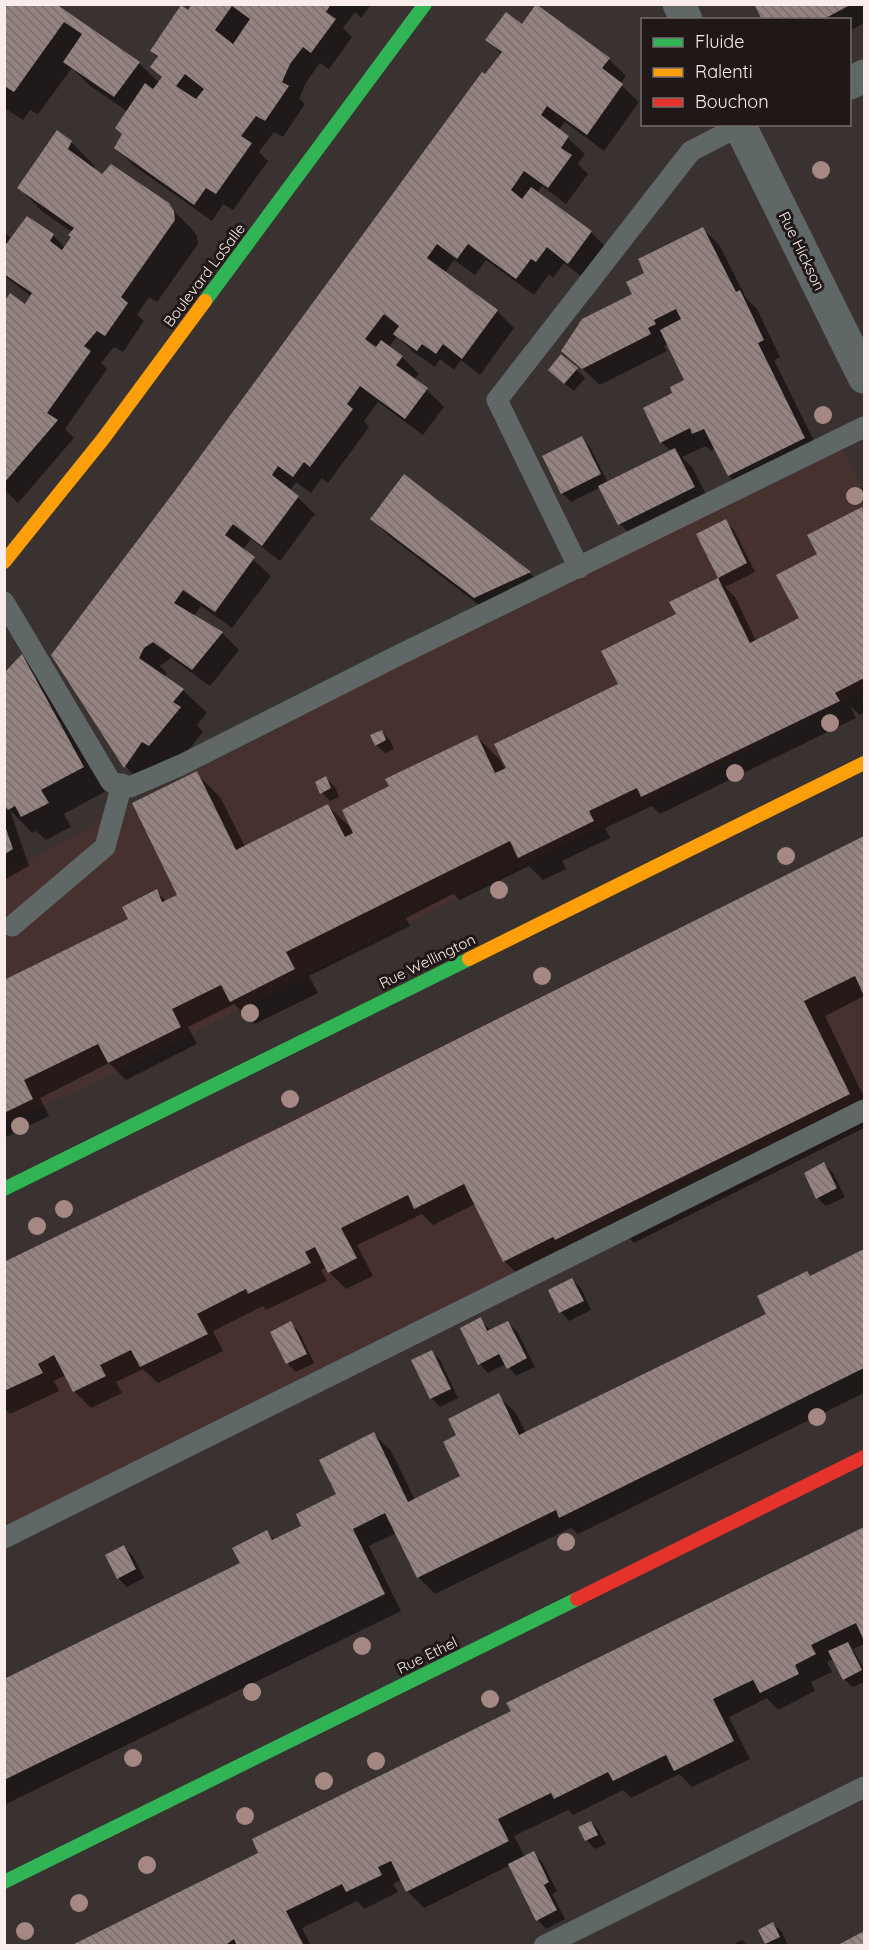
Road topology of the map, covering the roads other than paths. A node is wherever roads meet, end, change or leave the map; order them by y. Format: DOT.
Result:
graph roads {
  1 [pos="425,4"];
  2 [pos="679,4"];
  3 [pos="685,18"];
  4 [pos="747,127"];
  5 [pos="864,377"];
  6 [pos="864,427"];
  7 [pos="6,554"];
  8 [pos="579,568"];
  9 [pos="4,602"];
  10 [pos="864,763"];
  11 [pos="122,784"];
  12 [pos="12,926"];
  13 [pos="864,1110"];
  14 [pos="4,1189"];
  15 [pos="864,1457"];
  16 [pos="4,1538"];
  17 [pos="864,1787"];
  18 [pos="4,1882"];
  19 [pos="544,1946"];
  1 -- 7 [label="main road, Boulevard LaSalle"];
  2 -- 3 [label="street"];
  4 -- 5 [label="street, Rue Hickson"];
  4 -- 8 [label="lane"];
  6 -- 8 [label="lane"];
  8 -- 11 [label="lane"];
  9 -- 11 [label="lane"];
  10 -- 14 [label="main road, Rue Wellington"];
  11 -- 12 [label="lane"];
  13 -- 16 [label="lane"];
  15 -- 18 [label="main road, Rue Ethel"];
  17 -- 19 [label="lane"];
}
